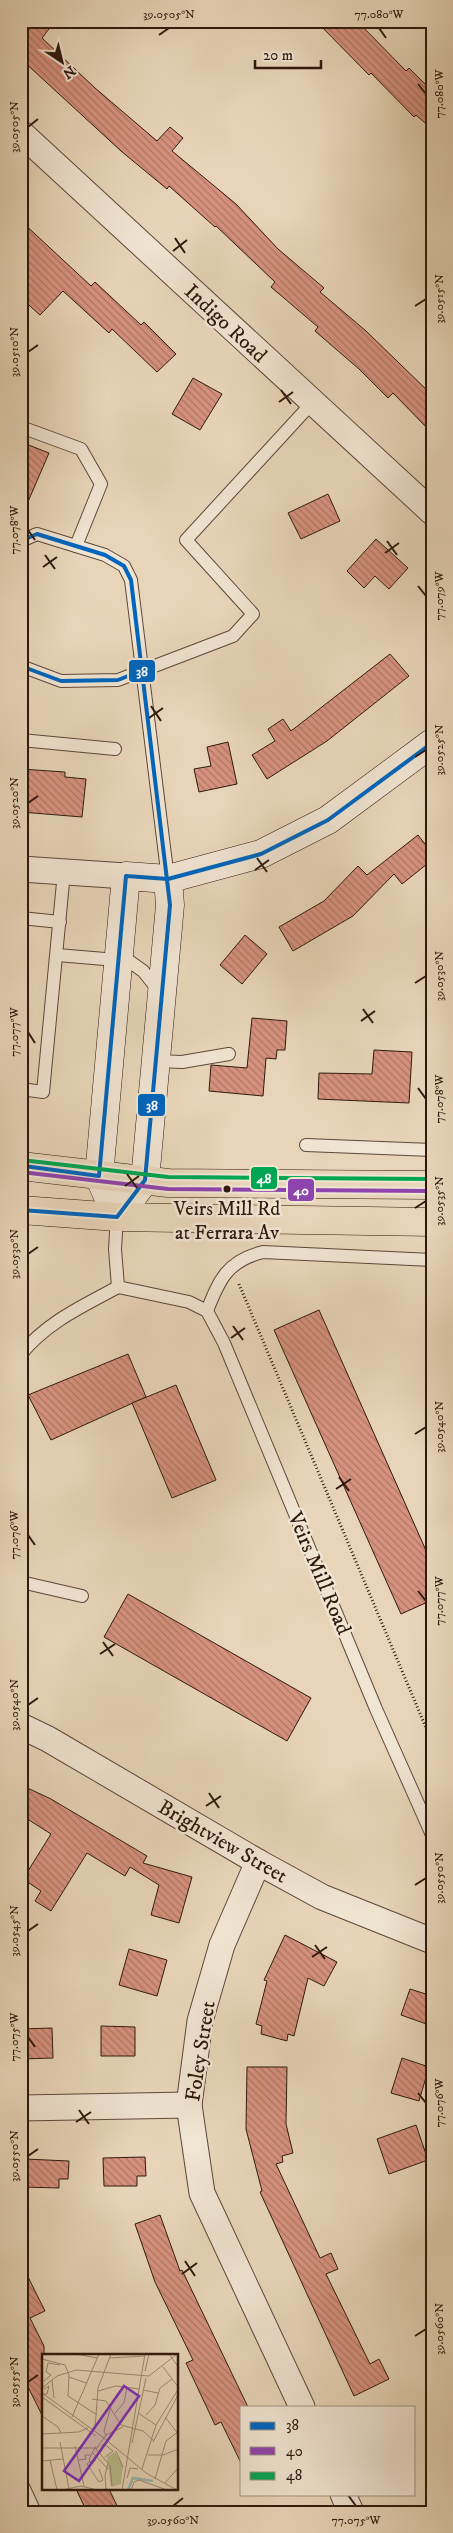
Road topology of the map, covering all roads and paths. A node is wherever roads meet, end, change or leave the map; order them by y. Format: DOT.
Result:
graph roads {
  1 [pos="21,133"];
  2 [pos="312,403"];
  3 [pos="21,427"];
  4 [pos="432,512"];
  5 [pos="21,541"];
  6 [pos="76,546"];
  7 [pos="21,666"];
  8 [pos="143,670"];
  9 [pos="21,740"];
  10 [pos="432,743"];
  11 [pos="115,749"];
  12 [pos="21,869"];
  13 [pos="64,872"];
  14 [pos="126,876"];
  15 [pos="168,879"];
  16 [pos="21,918"];
  17 [pos="60,922"];
  18 [pos="57,955"];
  19 [pos="118,959"];
  20 [pos="163,994"];
  21 [pos="229,1054"];
  22 [pos="157,1061"];
  23 [pos="21,1089"];
  24 [pos="306,1145"];
  25 [pos="432,1150"];
  26 [pos="21,1166"];
  27 [pos="100,1176"];
  28 [pos="145,1180"];
  29 [pos="432,1185"];
  30 [pos="21,1210"];
  31 [pos="117,1217"];
  32 [pos="432,1222"];
  33 [pos="432,1260"];
  34 [pos="239,1284"];
  35 [pos="118,1287"];
  36 [pos="207,1312"];
  37 [pos="21,1354"];
  38 [pos="21,1582"];
  39 [pos="82,1596"];
  40 [pos="21,1726"];
  41 [pos="432,1742"];
  42 [pos="432,1835"];
  43 [pos="258,1862"];
  44 [pos="432,1941"];
  45 [pos="189,2105"];
  46 [pos="21,2108"];
  47 [pos="302,2406"];
  48 [pos="21,2482"];
  49 [pos="344,2496"];
  50 [pos="35,2512"];
  51 [pos="351,2512"];
  1 -- 2 [label="street, Indigo Road"];
  2 -- 4 [label="street, Indigo Road"];
  2 -- 8 [label="lane"];
  3 -- 6 [label="lane"];
  5 -- 6 [label="lane"];
  6 -- 8 [label="lane"];
  7 -- 8 [label="lane"];
  8 -- 15 [label="lane"];
  9 -- 11 [label="lane"];
  10 -- 15 [label="street"];
  12 -- 13 [label="street"];
  13 -- 14 [label="street"];
  13 -- 17 [label="lane"];
  14 -- 15 [label="street"];
  14 -- 19 [label="street"];
  15 -- 20 [label="street"];
  16 -- 17 [label="lane"];
  17 -- 18 [label="lane"];
  18 -- 19 [label="lane"];
  18 -- 23 [label="lane"];
  19 -- 20 [label="lane"];
  19 -- 27 [label="street"];
  20 -- 22 [label="street"];
  21 -- 22 [label="lane"];
  22 -- 28 [label="street"];
  24 -- 25 [label="lane"];
  26 -- 27 [label="main road"];
  27 -- 28 [label="main road"];
  27 -- 31 [label="street"];
  28 -- 29 [label="main road"];
  28 -- 31 [label="street"];
  30 -- 31 [label="main road"];
  31 -- 32 [label="main road"];
  31 -- 35 [label="lane"];
  33 -- 36 [label="lane"];
  34 -- 41 [label="path"];
  35 -- 36 [label="lane"];
  35 -- 37 [label="lane"];
  36 -- 42 [label="lane, Veirs Mill Road"];
  38 -- 39 [label="lane"];
  40 -- 43 [label="street, Brightview Street"];
  43 -- 44 [label="street, Brightview Street"];
  43 -- 45 [label="street, Foley Street"];
  45 -- 46 [label="street"];
  45 -- 47 [label="street, Foley Street"];
  48 -- 50 [label="lane"];
  49 -- 51 [label="street"];
}
